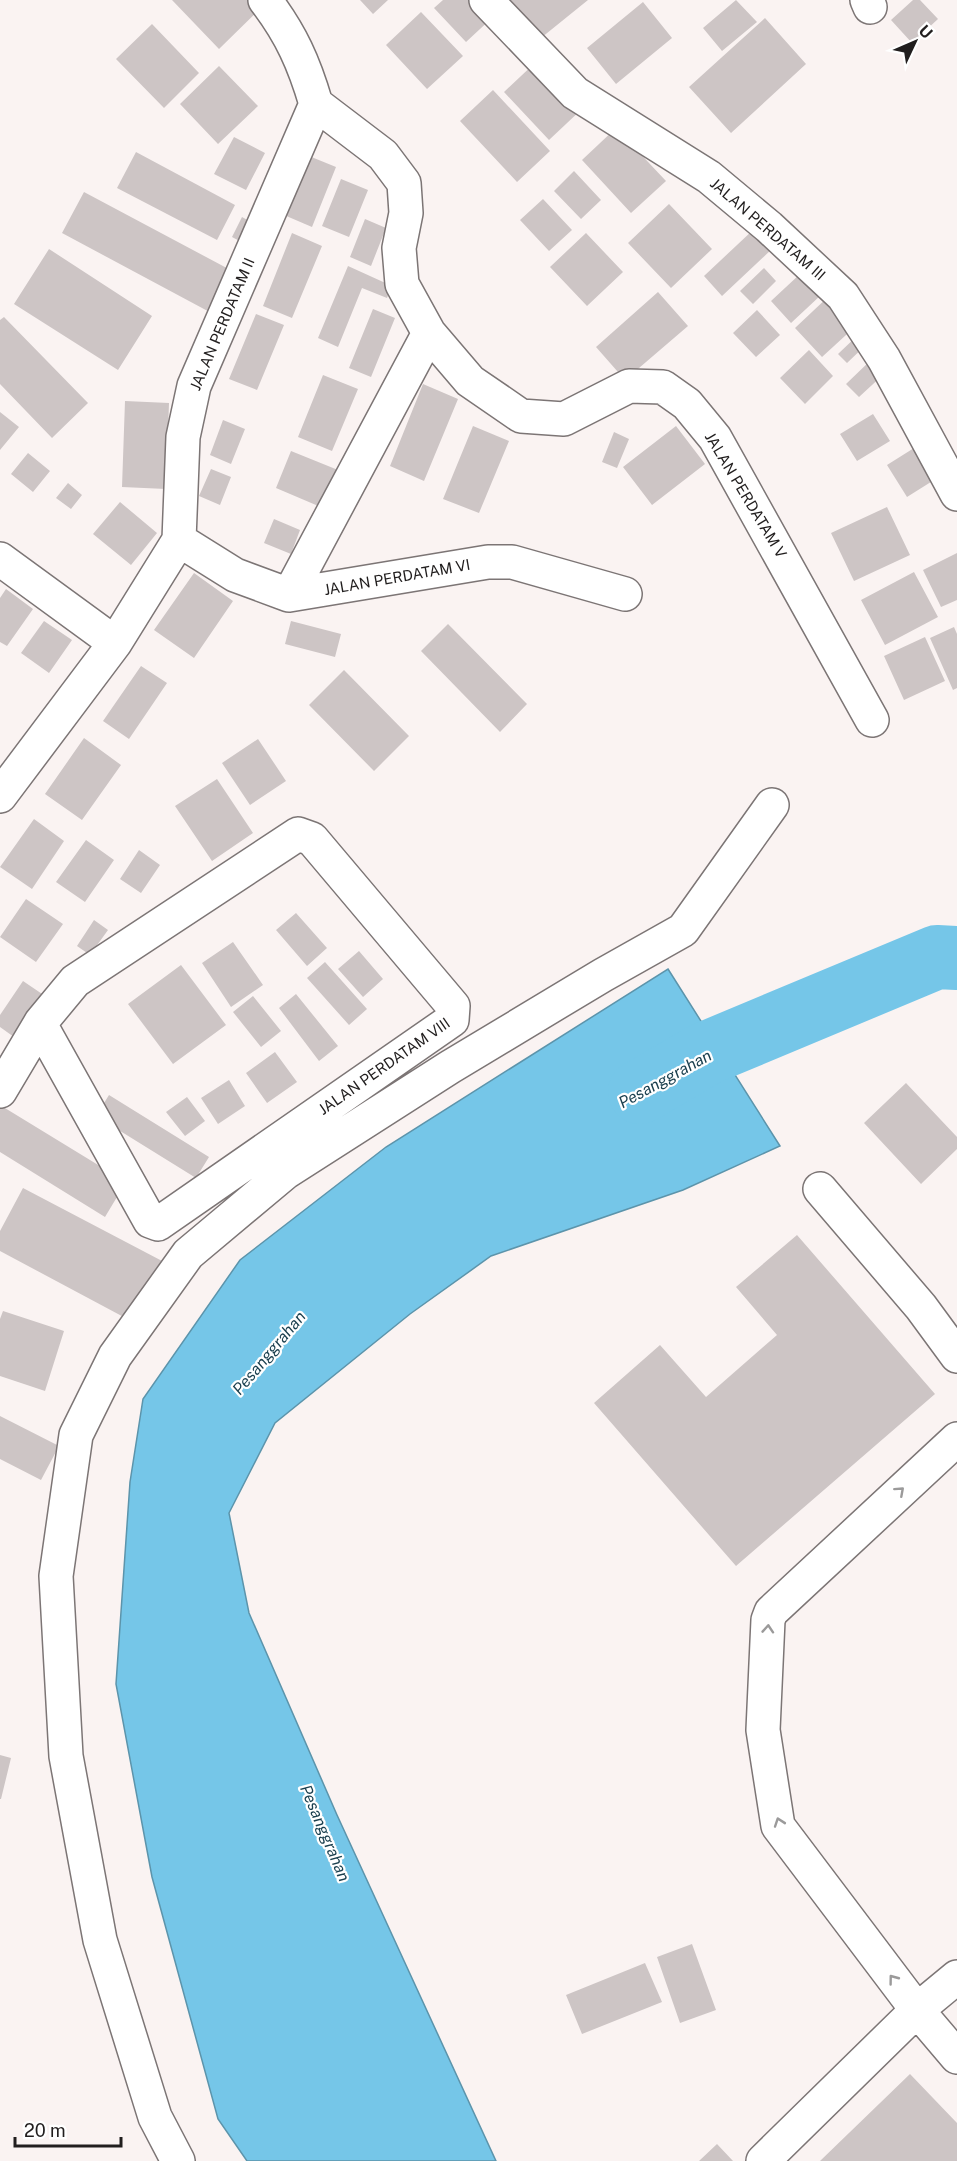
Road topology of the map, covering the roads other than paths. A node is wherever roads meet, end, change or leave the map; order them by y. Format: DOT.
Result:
graph roads {
  1 [pos="265,0"];
  2 [pos="486,0"];
  3 [pos="316,104"];
  4 [pos="429,333"];
  5 [pos="957,494"];
  6 [pos="179,540"];
  7 [pos="0,560"];
  8 [pos="625,594"];
  9 [pos="289,595"];
  10 [pos="115,644"];
  11 [pos="872,720"];
  12 [pos="0,796"];
  13 [pos="772,805"];
  14 [pos="40,1024"];
  15 [pos="0,1091"];
  16 [pos="820,1189"];
  17 [pos="957,1356"];
  18 [pos="957,1439"];
  19 [pos="957,1977"];
  20 [pos="917,2010"];
  21 [pos="957,2057"];
  22 [pos="178,2161"];
  23 [pos="762,2161"];
  1 -- 3 [label="street"];
  2 -- 5 [label="street, JALAN PERDATAM III"];
  3 -- 4 [label="street, JALAN PERDATAM V"];
  3 -- 6 [label="street, JALAN PERDATAM II"];
  4 -- 9 [label="street"];
  4 -- 11 [label="street, JALAN PERDATAM V"];
  6 -- 9 [label="street"];
  6 -- 10 [label="street, JALAN PERDATAM II"];
  7 -- 10 [label="street"];
  8 -- 9 [label="street, JALAN PERDATAM VI"];
  10 -- 12 [label="street, JALAN PERDATAM II"];
  13 -- 22 [label="street"];
  14 -- 14 [label="street, JALAN PERDATAM VIII"];
  14 -- 15 [label="street, JALAN PERDATAM VIII"];
  16 -- 17 [label="street"];
  20 -- 18 [label="street, one-way"];
  19 -- 20 [label="street"];
  20 -- 21 [label="street"];
  20 -- 23 [label="street"];
}
